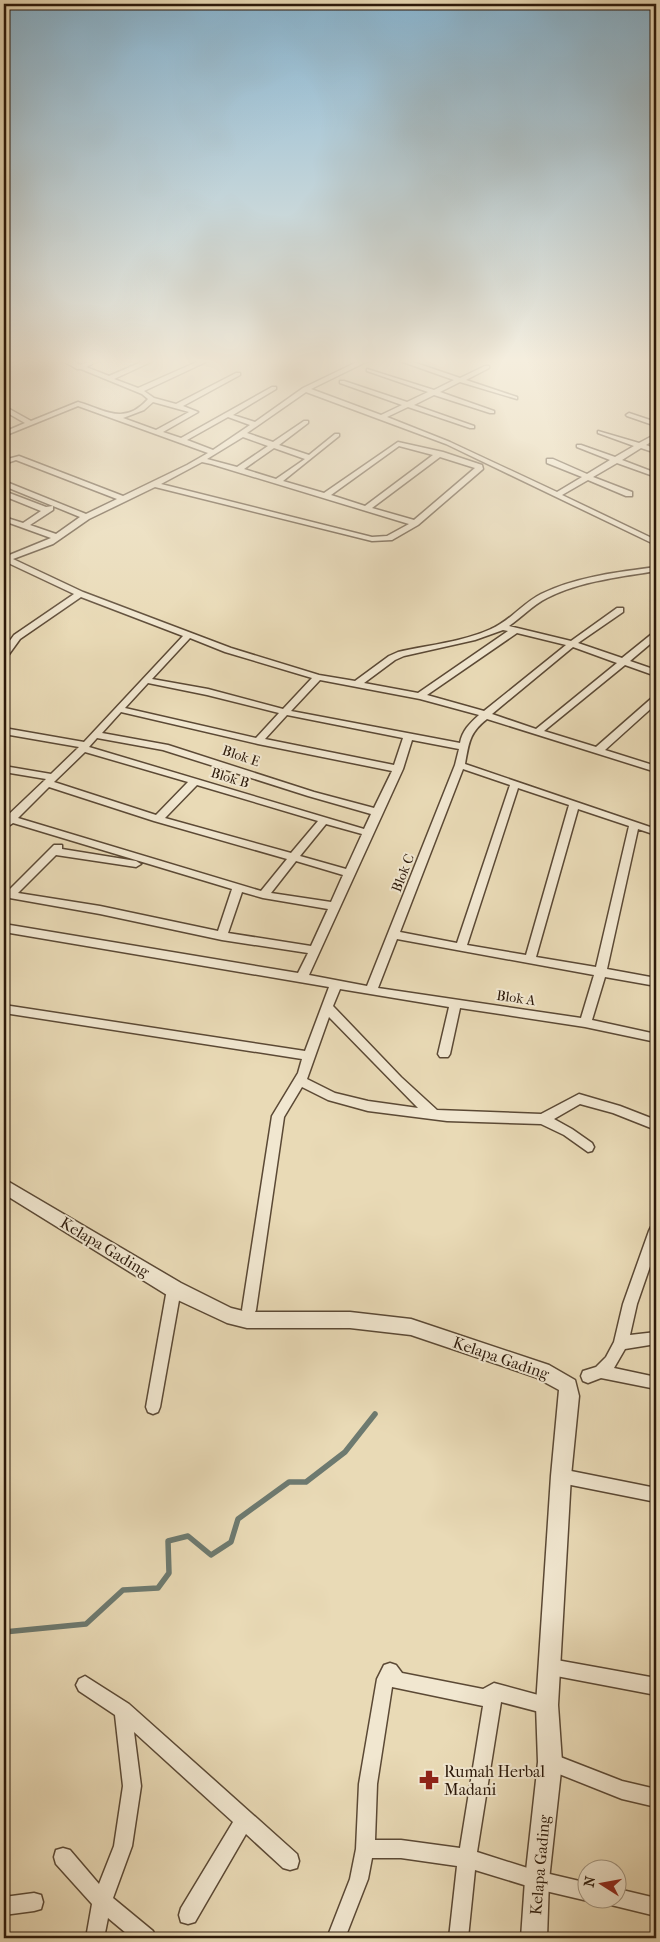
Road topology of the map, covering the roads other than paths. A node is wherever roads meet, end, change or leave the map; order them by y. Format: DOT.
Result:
graph roads {
  1 [pos="213,452"];
  2 [pos="265,452"];
  3 [pos="293,452"];
  4 [pos="317,452"];
  5 [pos="387,452"];
  6 [pos="430,452"];
  7 [pos="469,452"];
  8 [pos="594,452"];
  9 [pos="630,452"];
  10 [pos="440,454"];
  11 [pos="310,458"];
  12 [pos="200,460"];
  13 [pos="550,460"];
  14 [pos="616,460"];
  15 [pos="4,462"];
  16 [pos="238,470"];
  17 [pos="656,475"];
  18 [pos="588,477"];
  19 [pos="277,482"];
  20 [pos="4,483"];
  21 [pos="153,484"];
  22 [pos="4,493"];
  23 [pos="559,494"];
  24 [pos="629,494"];
  25 [pos="324,496"];
  26 [pos="124,499"];
  27 [pos="56,504"];
  28 [pos="365,509"];
  29 [pos="46,510"];
  30 [pos="86,517"];
  31 [pos="4,519"];
  32 [pos="415,523"];
  33 [pos="25,525"];
  34 [pos="57,537"];
  35 [pos="656,543"];
  36 [pos="5,558"];
  37 [pos="656,569"];
  38 [pos="80,594"];
  39 [pos="620,610"];
  40 [pos="502,627"];
  41 [pos="515,630"];
  42 [pos="188,635"];
  43 [pos="656,635"];
  44 [pos="572,644"];
  45 [pos="4,655"];
  46 [pos="625,661"];
  47 [pos="656,673"];
  48 [pos="318,677"];
  49 [pos="146,680"];
  50 [pos="356,685"];
  51 [pos="420,696"];
  52 [pos="656,699"];
  53 [pos="118,709"];
  54 [pos="284,712"];
  55 [pos="484,714"];
  56 [pos="4,731"];
  57 [pos="538,732"];
  58 [pos="95,735"];
  59 [pos="408,737"];
  60 [pos="258,741"];
  61 [pos="85,746"];
  62 [pos="464,747"];
  63 [pos="598,750"];
  64 [pos="460,765"];
  65 [pos="398,769"];
  66 [pos="656,769"];
  67 [pos="4,770"];
  68 [pos="51,781"];
  69 [pos="195,782"];
  70 [pos="515,784"];
  71 [pos="574,804"];
  72 [pos="377,812"];
  73 [pos="8,818"];
  74 [pos="158,818"];
  75 [pos="324,820"];
  76 [pos="634,825"];
  77 [pos="656,832"];
  78 [pos="368,834"];
  79 [pos="67,838"];
  80 [pos="54,852"];
  81 [pos="294,856"];
  82 [pos="179,870"];
  83 [pos="350,873"];
  84 [pos="238,888"];
  85 [pos="7,895"];
  86 [pos="263,895"];
  87 [pos="334,906"];
  88 [pos="4,928"];
  89 [pos="393,934"];
  90 [pos="222,936"];
  91 [pos="461,947"];
  92 [pos="314,950"];
  93 [pos="530,959"];
  94 [pos="601,972"];
  95 [pos="302,978"];
  96 [pos="656,982"];
  97 [pos="336,984"];
  98 [pos="371,991"];
  99 [pos="455,1004"];
  100 [pos="327,1007"];
  101 [pos="4,1009"];
  102 [pos="585,1024"];
  103 [pos="656,1038"];
  104 [pos="444,1054"];
  105 [pos="309,1056"];
  106 [pos="301,1081"];
  107 [pos="434,1115"];
  108 [pos="543,1119"];
  109 [pos="656,1125"];
  110 [pos="588,1147"];
  111 [pos="4,1186"];
  112 [pos="656,1231"];
  113 [pos="174,1289"];
  114 [pos="249,1310"];
  115 [pos="656,1338"];
  116 [pos="621,1343"];
  117 [pos="656,1383"];
  118 [pos="153,1407"];
  119 [pos="561,1476"];
  120 [pos="656,1495"];
  121 [pos="551,1668"];
  122 [pos="85,1686"];
  123 [pos="656,1687"];
  124 [pos="494,1692"];
  125 [pos="547,1705"];
  126 [pos="123,1710"];
  127 [pos="550,1762"];
  128 [pos="656,1798"];
  129 [pos="244,1820"];
  130 [pos="365,1849"];
  131 [pos="63,1857"];
  132 [pos="468,1858"];
  133 [pos="290,1861"];
  134 [pos="537,1880"];
  135 [pos="578,1890"];
  136 [pos="628,1900"];
  137 [pos="102,1901"];
  138 [pos="34,1902"];
  139 [pos="4,1906"];
  140 [pos="656,1907"];
  141 [pos="188,1916"];
  142 [pos="95,1938"];
  143 [pos="146,1938"];
  144 [pos="336,1938"];
  145 [pos="458,1938"];
  146 [pos="534,1938"];
  1 -- 12 [label="street"];
  2 -- 16 [label="street"];
  3 -- 11 [label="street"];
  4 -- 11 [label="street"];
  5 -- 25 [label="street"];
  6 -- 10 [label="street"];
  7 -- 23 [label="street"];
  8 -- 14 [label="street"];
  9 -- 14 [label="street"];
  10 -- 28 [label="street"];
  10 -- 32 [label="street"];
  11 -- 19 [label="street"];
  12 -- 16 [label="street"];
  12 -- 21 [label="street"];
  13 -- 18 [label="street"];
  14 -- 17 [label="street"];
  14 -- 18 [label="street"];
  15 -- 26 [label="street"];
  16 -- 19 [label="street"];
  18 -- 23 [label="street"];
  18 -- 24 [label="street"];
  19 -- 25 [label="street"];
  20 -- 27 [label="street"];
  21 -- 26 [label="street"];
  21 -- 32 [label="street"];
  22 -- 29 [label="street"];
  23 -- 35 [label="street"];
  25 -- 28 [label="street"];
  26 -- 30 [label="street"];
  27 -- 29 [label="street"];
  27 -- 30 [label="street"];
  28 -- 32 [label="street"];
  29 -- 33 [label="street"];
  30 -- 34 [label="street"];
  31 -- 33 [label="street"];
  33 -- 34 [label="street"];
  34 -- 36 [label="street"];
  36 -- 38 [label="street"];
  37 -- 40 [label="street"];
  38 -- 42 [label="street"];
  38 -- 45 [label="street"];
  39 -- 44 [label="street"];
  40 -- 41 [label="street"];
  40 -- 50 [label="street"];
  41 -- 44 [label="street"];
  41 -- 51 [label="street"];
  42 -- 48 [label="street"];
  42 -- 49 [label="street"];
  43 -- 46 [label="street"];
  44 -- 46 [label="street"];
  44 -- 55 [label="street"];
  46 -- 47 [label="street"];
  46 -- 57 [label="street"];
  48 -- 50 [label="street"];
  48 -- 54 [label="street"];
  49 -- 53 [label="street"];
  49 -- 54 [label="street"];
  50 -- 51 [label="street"];
  51 -- 55 [label="street"];
  52 -- 63 [label="street"];
  53 -- 58 [label="street"];
  53 -- 60 [label="street"];
  54 -- 59 [label="street"];
  54 -- 60 [label="street"];
  55 -- 57 [label="street"];
  55 -- 62 [label="street"];
  56 -- 61 [label="street, Blok B"];
  57 -- 63 [label="street"];
  58 -- 61 [label="street"];
  58 -- 72 [label="street, Blok E"];
  59 -- 62 [label="street"];
  59 -- 65 [label="street"];
  60 -- 65 [label="street"];
  61 -- 68 [label="street"];
  61 -- 69 [label="street, Blok B"];
  62 -- 64 [label="street"];
  63 -- 66 [label="street"];
  64 -- 70 [label="street"];
  64 -- 89 [label="street, Blok C"];
  65 -- 72 [label="street"];
  67 -- 68 [label="street"];
  68 -- 73 [label="street"];
  68 -- 74 [label="street"];
  69 -- 74 [label="street"];
  69 -- 75 [label="street, Blok B"];
  70 -- 71 [label="street"];
  70 -- 91 [label="street"];
  71 -- 76 [label="street"];
  71 -- 93 [label="street"];
  72 -- 78 [label="street"];
  73 -- 79 [label="street"];
  74 -- 81 [label="street"];
  75 -- 78 [label="street, Blok B"];
  75 -- 81 [label="street"];
  76 -- 77 [label="street"];
  76 -- 94 [label="street"];
  78 -- 83 [label="street"];
  79 -- 80 [label="street"];
  79 -- 82 [label="street"];
  80 -- 82 [label="street"];
  80 -- 85 [label="street"];
  81 -- 83 [label="street"];
  81 -- 86 [label="street"];
  82 -- 84 [label="street"];
  83 -- 87 [label="street"];
  84 -- 86 [label="street"];
  84 -- 90 [label="street"];
  85 -- 90 [label="street"];
  86 -- 87 [label="street"];
  87 -- 92 [label="street"];
  88 -- 95 [label="street, Blok A"];
  89 -- 91 [label="street"];
  89 -- 98 [label="street, Blok C"];
  90 -- 92 [label="street"];
  91 -- 93 [label="street"];
  92 -- 95 [label="street"];
  93 -- 94 [label="street"];
  94 -- 96 [label="street"];
  94 -- 102 [label="street"];
  95 -- 97 [label="street, Blok A"];
  97 -- 98 [label="street, Blok A"];
  97 -- 100 [label="street"];
  98 -- 99 [label="street, Blok A"];
  99 -- 102 [label="street, Blok A"];
  99 -- 104 [label="street"];
  100 -- 105 [label="street"];
  100 -- 107 [label="street"];
  101 -- 105 [label="street"];
  102 -- 103 [label="street, Blok A"];
  105 -- 106 [label="street"];
  106 -- 107 [label="street"];
  106 -- 114 [label="street"];
  107 -- 108 [label="street"];
  108 -- 109 [label="street"];
  108 -- 110 [label="street"];
  111 -- 113 [label="street, Kelapa Gading"];
  112 -- 116 [label="street"];
  113 -- 118 [label="street"];
  113 -- 119 [label="street, Kelapa Gading"];
  115 -- 116 [label="street"];
  116 -- 117 [label="street"];
  119 -- 120 [label="street"];
  119 -- 121 [label="street, Kelapa Gading"];
  121 -- 123 [label="street"];
  121 -- 125 [label="street, Kelapa Gading"];
  122 -- 126 [label="street"];
  124 -- 125 [label="street"];
  124 -- 130 [label="street"];
  124 -- 132 [label="street"];
  125 -- 127 [label="street, Kelapa Gading"];
  126 -- 129 [label="street"];
  126 -- 137 [label="street"];
  127 -- 128 [label="street"];
  127 -- 134 [label="street, Kelapa Gading"];
  129 -- 133 [label="street"];
  129 -- 141 [label="street"];
  130 -- 132 [label="street"];
  130 -- 144 [label="street"];
  131 -- 137 [label="street"];
  132 -- 134 [label="street"];
  132 -- 145 [label="street"];
  134 -- 135 [label="street"];
  134 -- 146 [label="street, Kelapa Gading"];
  136 -- 140 [label="street"];
  137 -- 142 [label="street"];
  137 -- 143 [label="street"];
  138 -- 139 [label="street"];
}
